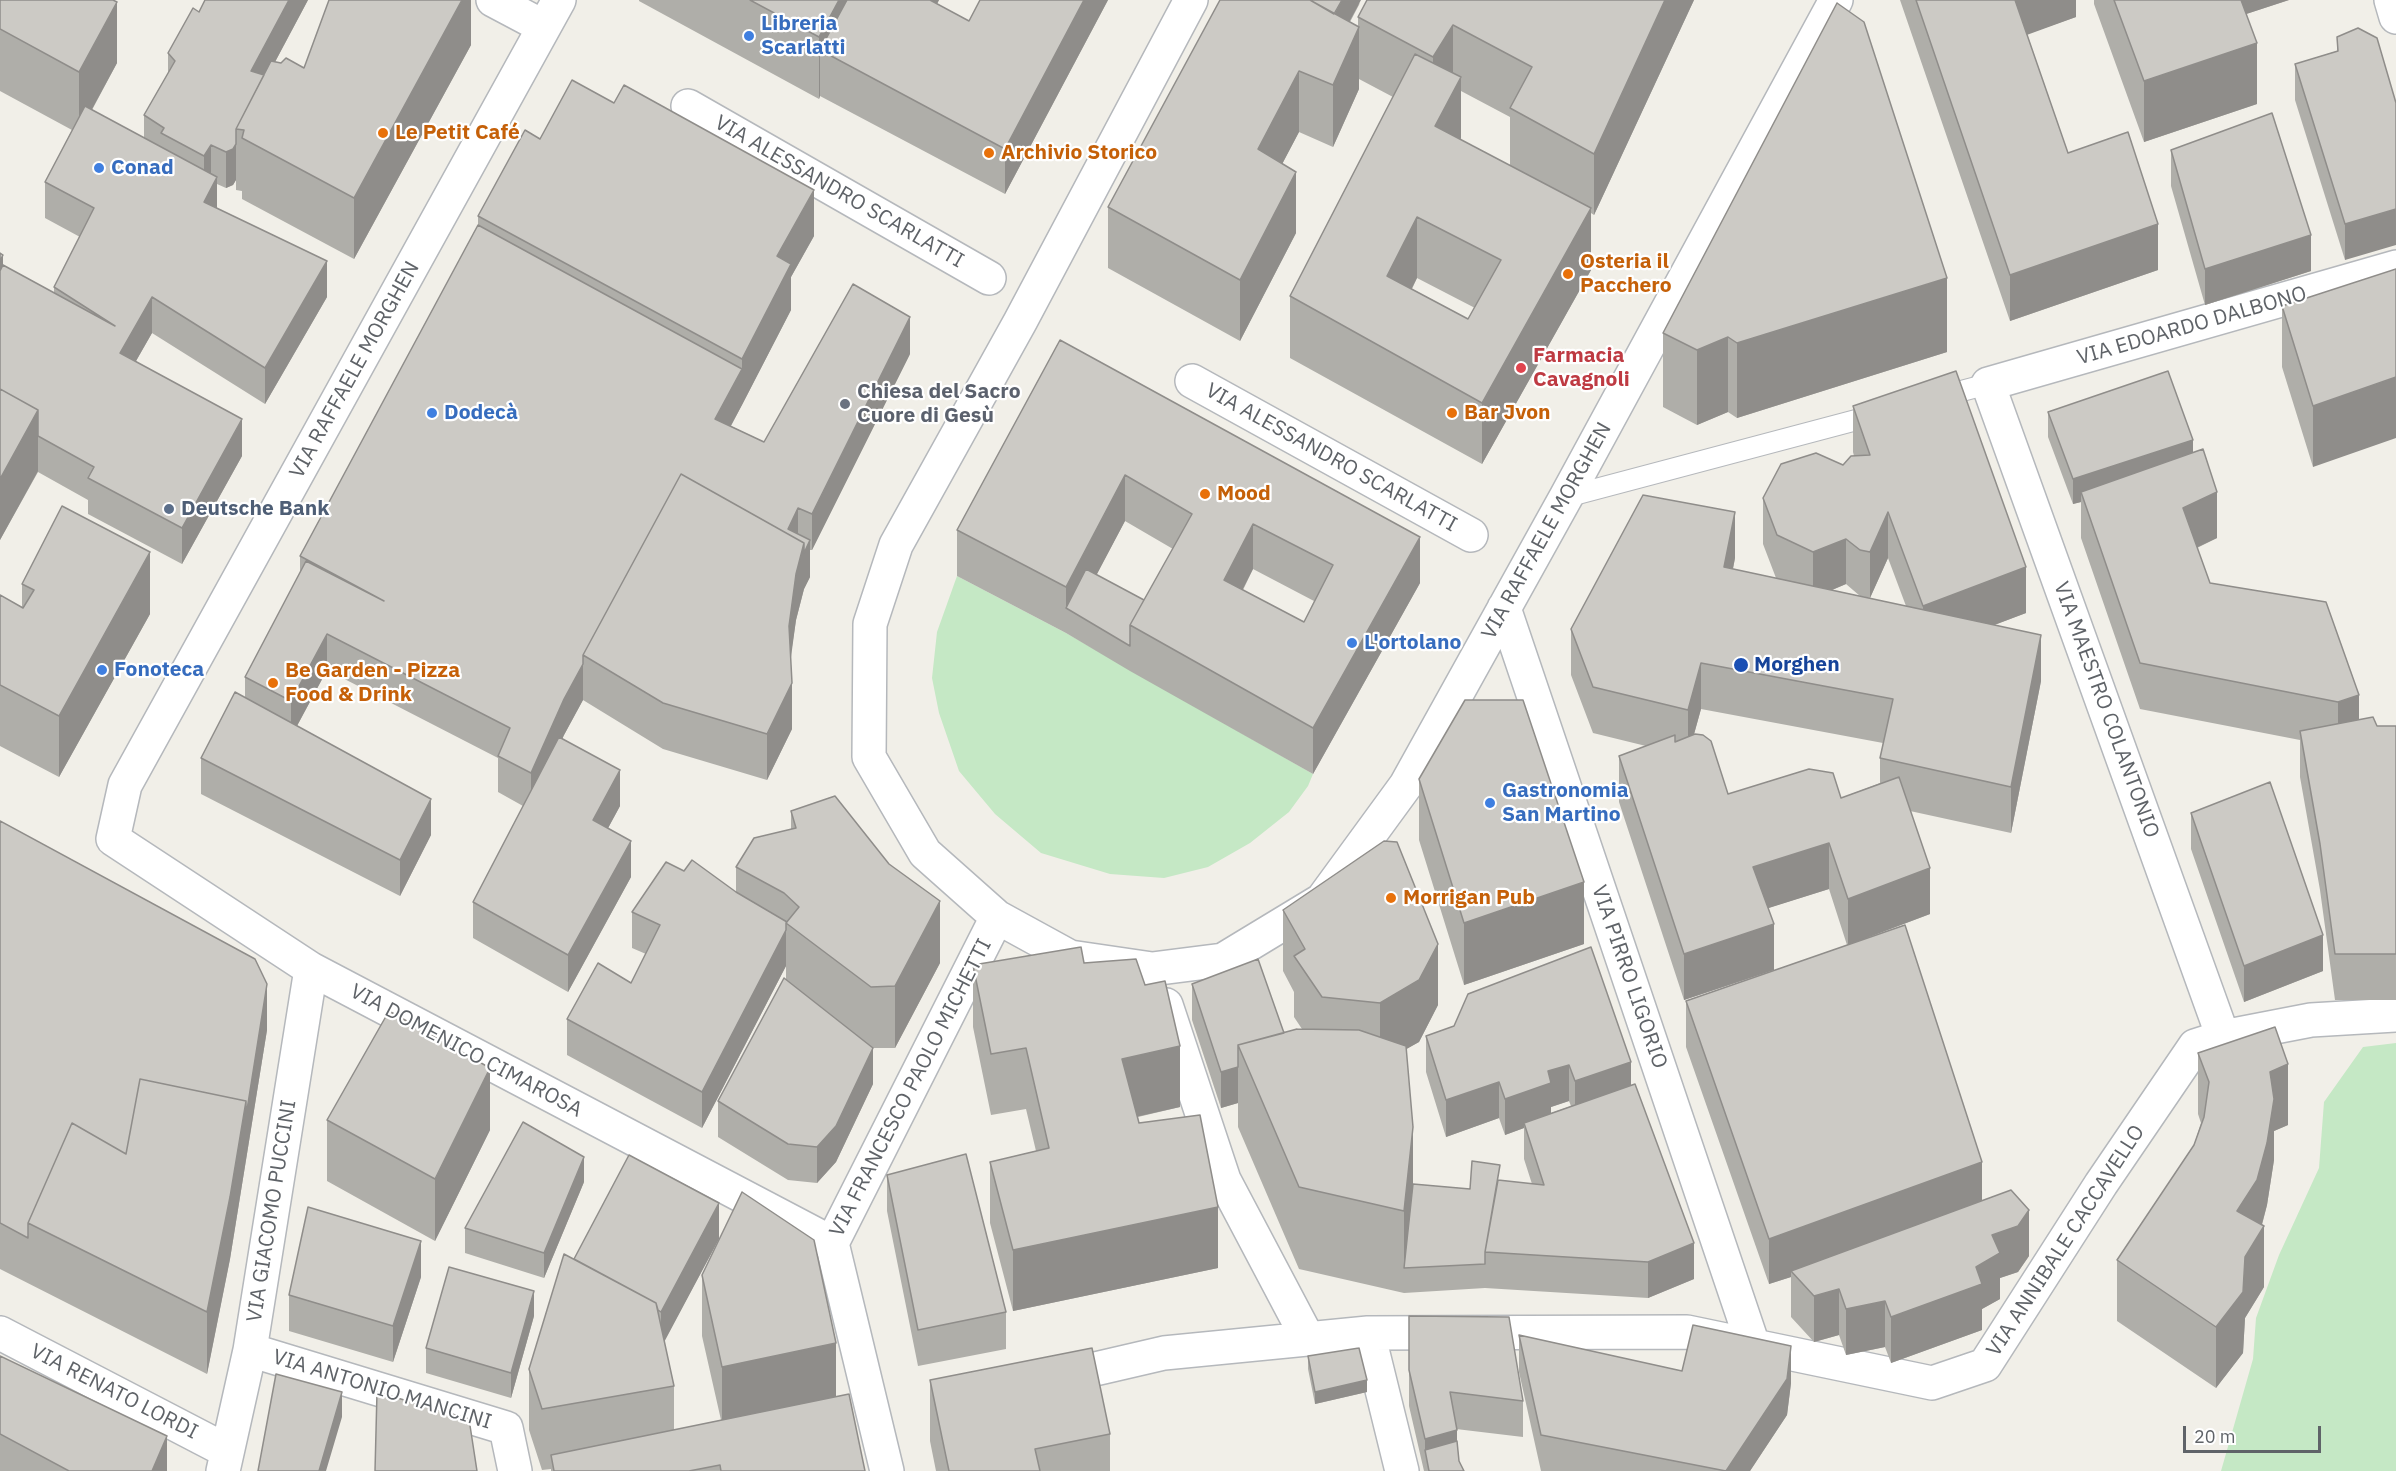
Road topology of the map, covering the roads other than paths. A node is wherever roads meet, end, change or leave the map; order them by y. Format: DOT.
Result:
graph roads {
  1 [pos="493,0"];
  2 [pos="1191,0"];
  3 [pos="1836,0"];
  4 [pos="2391,0"];
  5 [pos="551,13"];
  6 [pos="2396,17"];
  7 [pos="688,106"];
  8 [pos="2396,267"];
  9 [pos="989,278"];
  10 [pos="1192,381"];
  11 [pos="1989,384"];
  12 [pos="1917,403"];
  13 [pos="1894,409"];
  14 [pos="1566,497"];
  15 [pos="1471,535"];
  16 [pos="1504,608"];
  17 [pos="113,839"];
  18 [pos="998,917"];
  19 [pos="310,969"];
  20 [pos="1152,969"];
  21 [pos="2396,1015"];
  22 [pos="2223,1037"];
  23 [pos="832,1243"];
  24 [pos="1368,1333"];
  25 [pos="0,1334"];
  26 [pos="1308,1339"];
  27 [pos="1753,1345"];
  28 [pos="250,1350"];
  29 [pos="1028,1384"];
  30 [pos="225,1461"];
  31 [pos="515,1471"];
  32 [pos="887,1471"];
  33 [pos="1402,1471"];
  1 -- 5 [label="street"];
  2 -- 18 [label="street, VIA RAFFAELE MORGHEN"];
  3 -- 14 [label="street, VIA RAFFAELE MORGHEN"];
  4 -- 6 [label="street"];
  5 -- 17 [label="street, VIA RAFFAELE MORGHEN"];
  7 -- 9 [label="street, VIA ALESSANDRO SCARLATTI"];
  8 -- 11 [label="street, VIA EDOARDO DALBONO"];
  10 -- 15 [label="street, VIA ALESSANDRO SCARLATTI"];
  11 -- 12 [label="lane"];
  11 -- 22 [label="street, VIA MAESTRO COLANTONIO"];
  13 -- 14 [label="lane"];
  14 -- 16 [label="street, VIA RAFFAELE MORGHEN"];
  16 -- 20 [label="street, VIA RAFFAELE MORGHEN"];
  16 -- 27 [label="street, VIA PIRRO LIGORIO"];
  17 -- 19 [label="street, VIA DOMENICO CIMAROSA"];
  18 -- 20 [label="street, VIA RAFFAELE MORGHEN"];
  18 -- 23 [label="street, VIA FRANCESCO PAOLO MICHETTI"];
  19 -- 23 [label="street, VIA DOMENICO CIMAROSA"];
  19 -- 28 [label="street, VIA GIACOMO PUCCINI"];
  20 -- 26 [label="street"];
  21 -- 22 [label="street, VIA ANNIBALE CACCAVELLO"];
  22 -- 27 [label="street, VIA ANNIBALE CACCAVELLO"];
  23 -- 32 [label="street, VIA FRANCESCO PAOLO MICHETTI"];
  24 -- 26 [label="street, VIA ANNIBALE CACCAVELLO"];
  24 -- 27 [label="street, VIA ANNIBALE CACCAVELLO"];
  24 -- 33 [label="street"];
  25 -- 30 [label="street, VIA RENATO LORDI"];
  26 -- 29 [label="street, VIA ANNIBALE CACCAVELLO"];
  28 -- 30 [label="street, VIA GIACOMO PUCCINI"];
  28 -- 31 [label="street, VIA ANTONIO MANCINI"];
}
